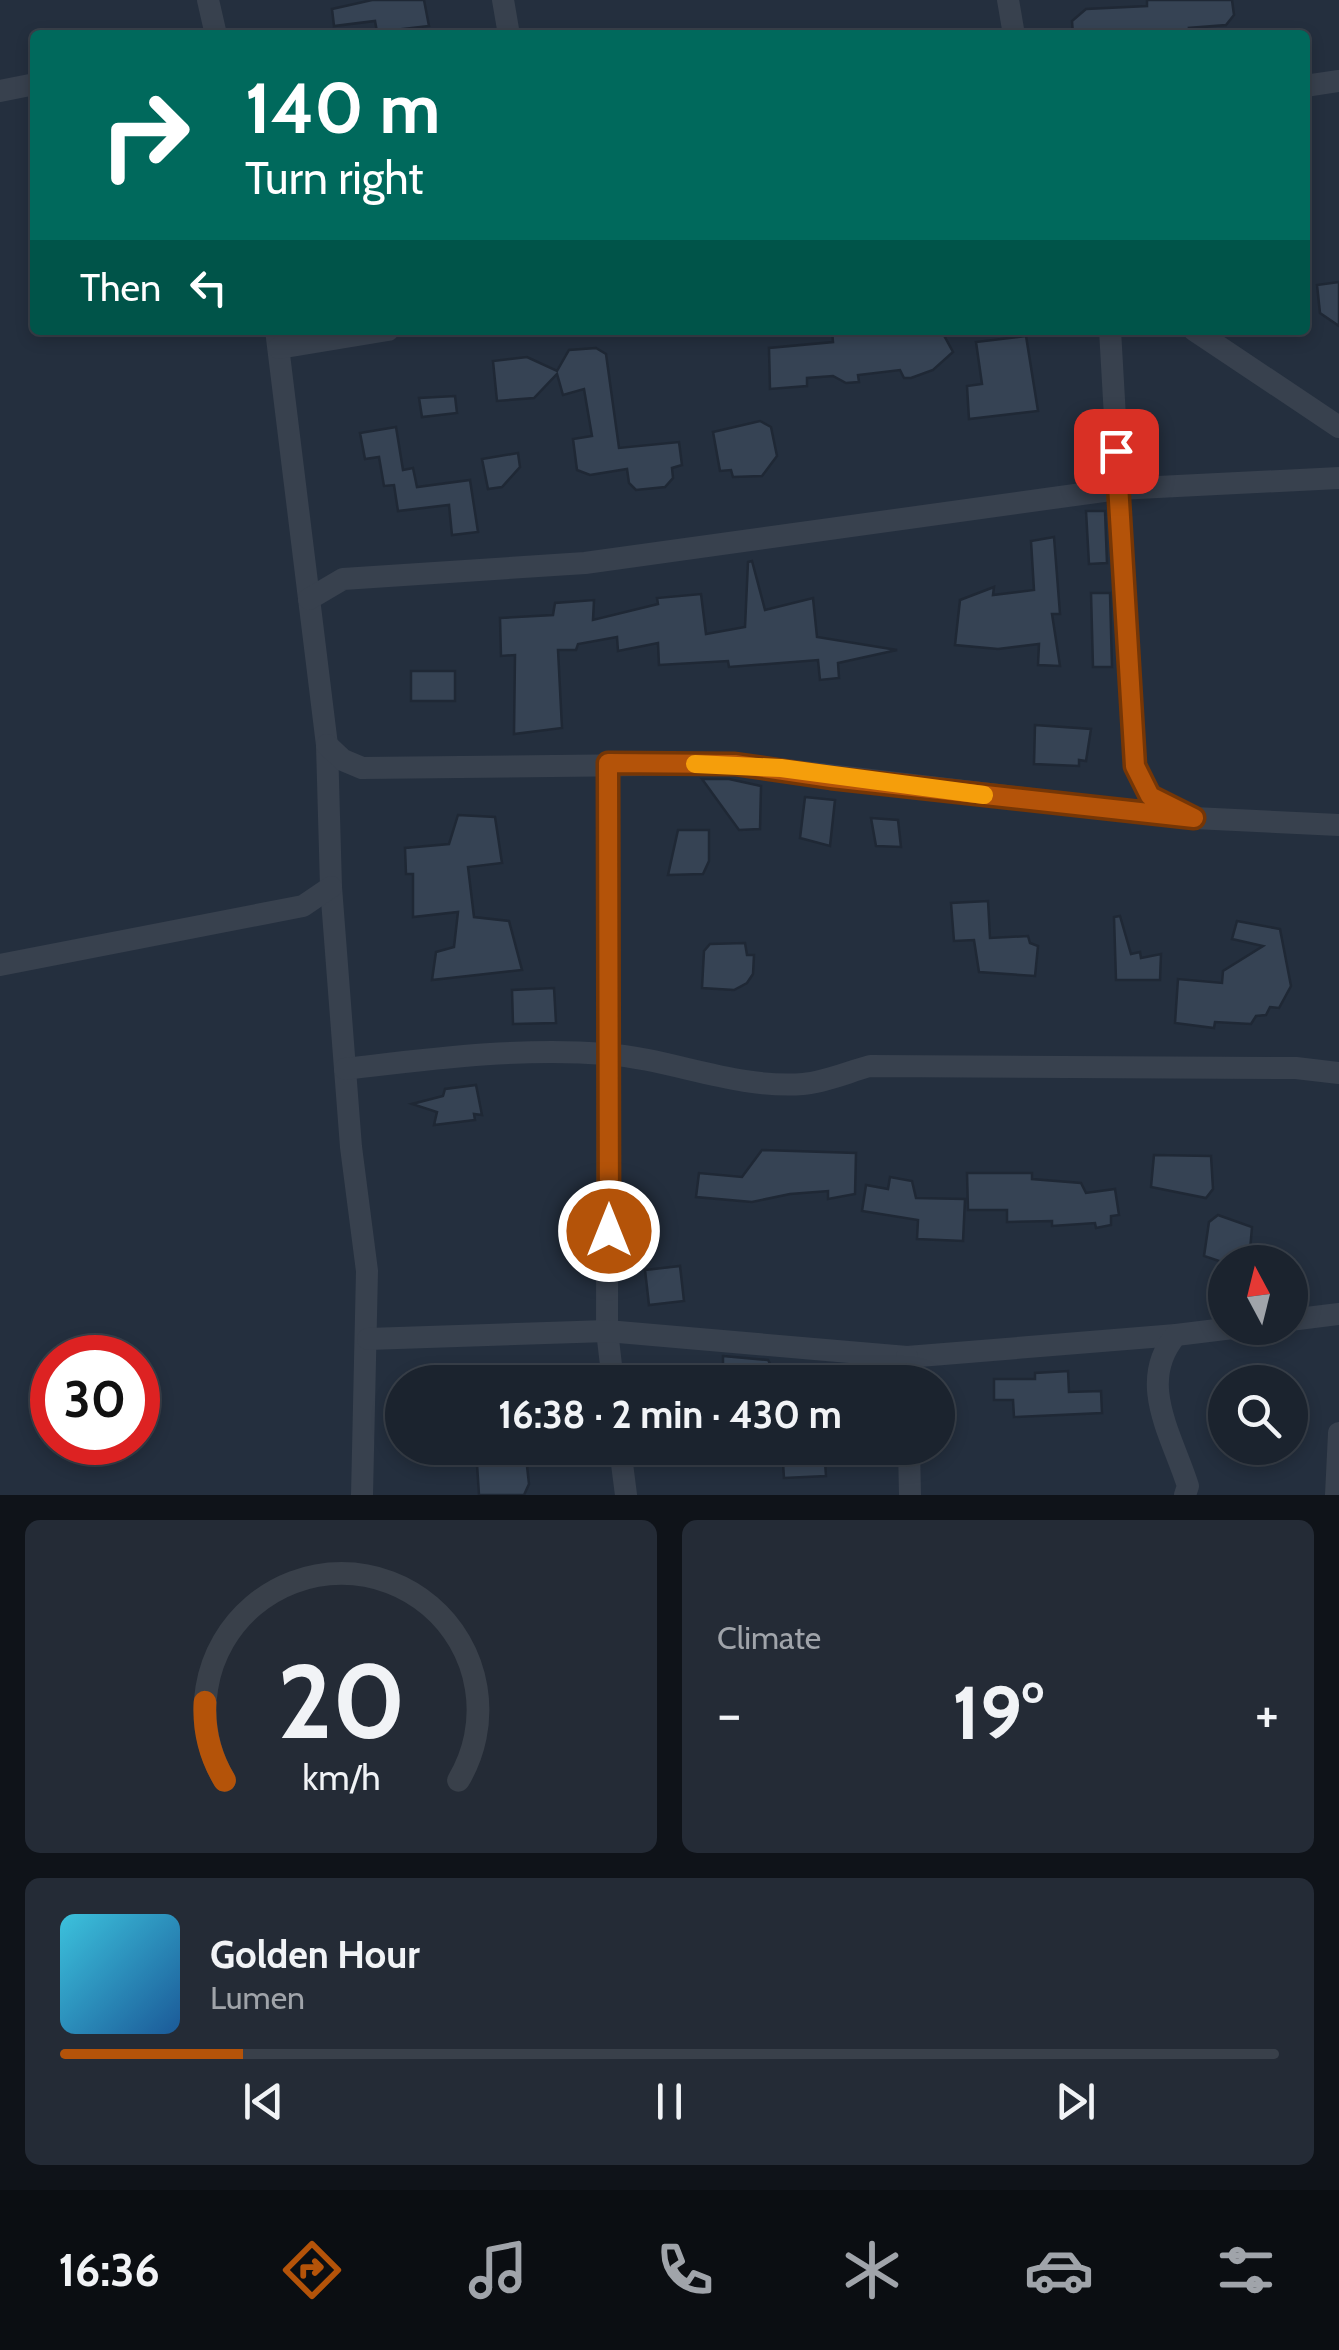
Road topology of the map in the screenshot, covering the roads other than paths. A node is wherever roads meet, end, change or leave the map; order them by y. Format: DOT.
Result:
graph roads {
  1 [pos="208,0"];
  2 [pos="503,0"];
  3 [pos="1008,0"];
  4 [pos="215,30"];
  5 [pos="507,30"];
  6 [pos="1013,30"];
  7 [pos="1339,81"];
  8 [pos="30,85"];
  9 [pos="1310,85"];
  10 [pos="0,91"];
  11 [pos="326,335"];
  12 [pos="1110,335"];
  13 [pos="1201,335"];
  14 [pos="277,339"];
  15 [pos="1339,428"];
  16 [pos="1339,478"];
  17 [pos="1118,489"];
  18 [pos="309,599"];
  19 [pos="327,746"];
  20 [pos="608,763"];
  21 [pos="1194,818"];
  22 [pos="1339,825"];
  23 [pos="331,888"];
  24 [pos="0,965"];
  25 [pos="608,1054"];
  26 [pos="345,1069"];
  27 [pos="1339,1073"];
  28 [pos="1339,1314"];
  29 [pos="1308,1318"];
  30 [pos="606,1331"];
  31 [pos="1208,1331"];
  32 [pos="1176,1335"];
  33 [pos="368,1339"];
  34 [pos="907,1356"];
  35 [pos="610,1365"];
  36 [pos="907,1365"];
  37 [pos="1339,1433"];
  38 [pos="622,1465"];
  39 [pos="909,1465"];
  40 [pos="362,1495"];
  41 [pos="626,1495"];
  42 [pos="910,1495"];
  43 [pos="1185,1495"];
  44 [pos="1336,1495"];
  1 -- 4 [label="street"];
  2 -- 5 [label="street"];
  3 -- 6 [label="street"];
  7 -- 9 [label="street"];
  8 -- 10 [label="street"];
  11 -- 14 [label="street"];
  12 -- 17 [label="street"];
  13 -- 15 [label="street"];
  14 -- 18 [label="street"];
  16 -- 17 [label="street"];
  17 -- 18 [label="street"];
  17 -- 21 [label="street"];
  18 -- 19 [label="street"];
  19 -- 20 [label="street"];
  19 -- 23 [label="street"];
  20 -- 21 [label="street"];
  20 -- 25 [label="street"];
  21 -- 22 [label="street"];
  23 -- 24 [label="street"];
  23 -- 26 [label="street"];
  25 -- 26 [label="street"];
  25 -- 27 [label="street"];
  25 -- 30 [label="street"];
  26 -- 33 [label="street"];
  28 -- 29 [label="street"];
  30 -- 33 [label="street"];
  30 -- 34 [label="street"];
  30 -- 35 [label="street"];
  31 -- 32 [label="street"];
  32 -- 34 [label="street"];
  32 -- 43 [label="street"];
  33 -- 40 [label="street"];
  34 -- 36 [label="street"];
  37 -- 44 [label="street"];
  38 -- 41 [label="street"];
  39 -- 42 [label="street"];
}
